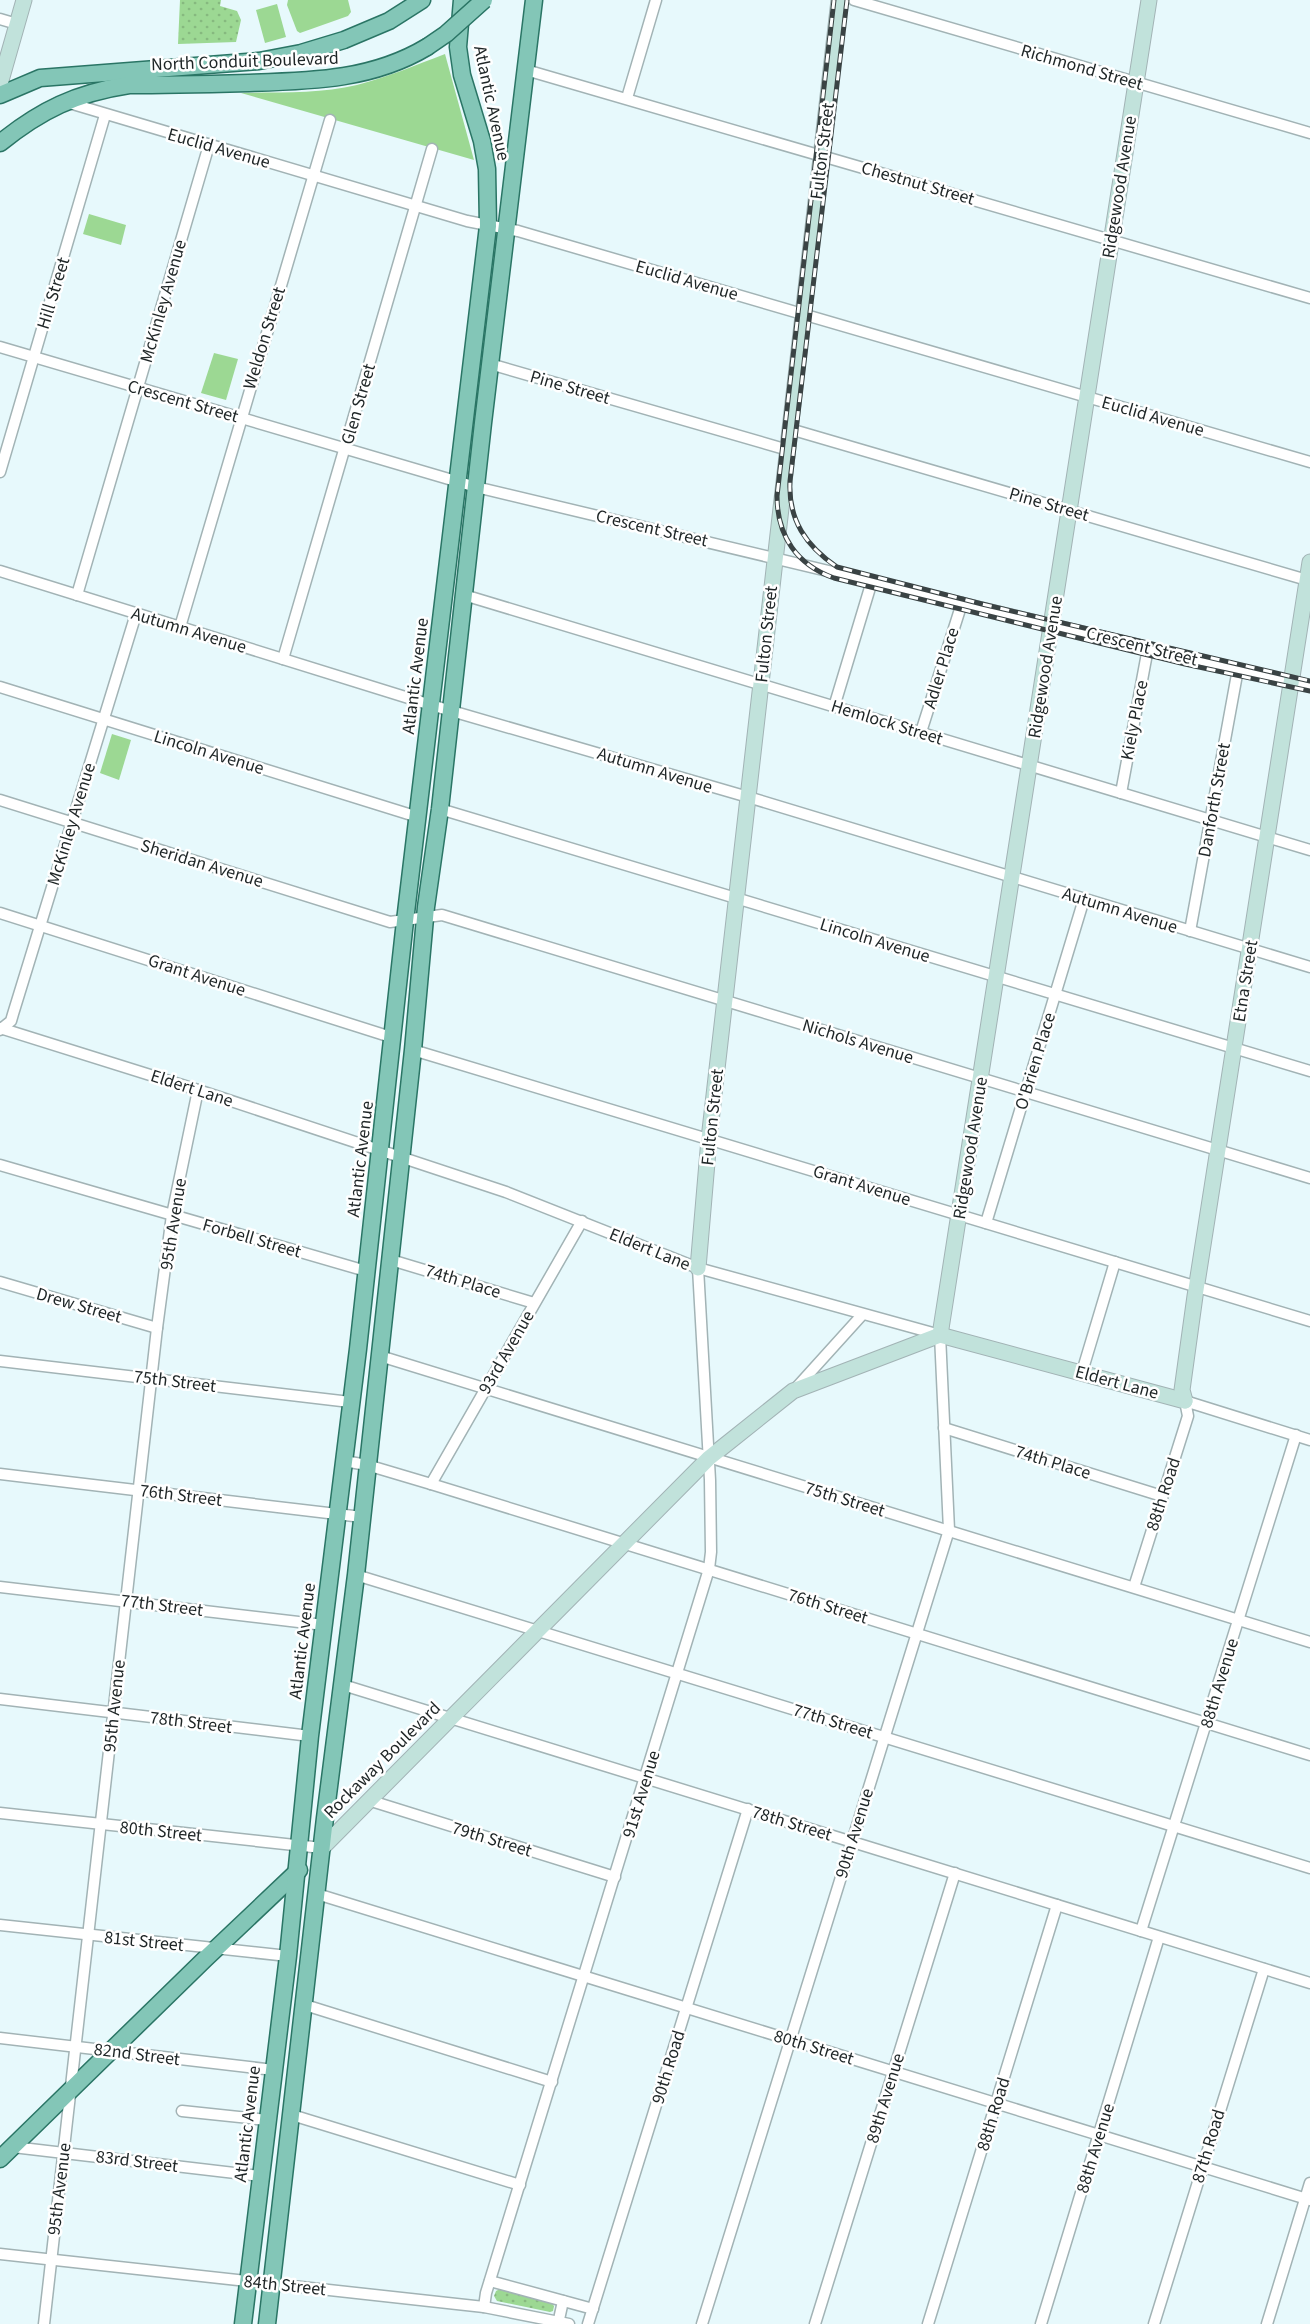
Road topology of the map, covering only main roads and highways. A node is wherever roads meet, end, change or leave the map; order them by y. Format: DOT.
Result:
graph roads {
  1 [pos="24,0"];
  2 [pos="422,0"];
  3 [pos="462,0"];
  4 [pos="484,0"];
  5 [pos="534,0"];
  6 [pos="839,0"];
  7 [pos="1149,0"];
  8 [pos="0,84"];
  9 [pos="0,95"];
  10 [pos="0,143"];
  11 [pos="1310,562"];
  12 [pos="698,1268"];
  13 [pos="939,1335"];
  14 [pos="1185,1401"];
  15 [pos="322,1848"];
  16 [pos="297,1872"];
  17 [pos="4,2154"];
  18 [pos="243,2324"];
  19 [pos="267,2324"];
  1 -- 8 [label="main road"];
  2 -- 9 [label="main road"];
  3 -- 16 [label="main road, Atlantic Avenue"];
  4 -- 10 [label="main road, North Conduit Boulevard, bridge"];
  5 -- 15 [label="main road, Atlantic Avenue"];
  6 -- 12 [label="main road, Fulton Street"];
  7 -- 13 [label="main road, Ridgewood Avenue"];
  11 -- 14 [label="main road, Etna Street"];
  13 -- 14 [label="main road, Eldert Lane"];
  13 -- 15 [label="main road, Rockaway Boulevard"];
  15 -- 16 [label="main road, Rockaway Boulevard"];
  15 -- 19 [label="main road, Atlantic Avenue"];
  16 -- 17 [label="main road, Rockaway Boulevard"];
  16 -- 18 [label="main road, Atlantic Avenue"];
}
